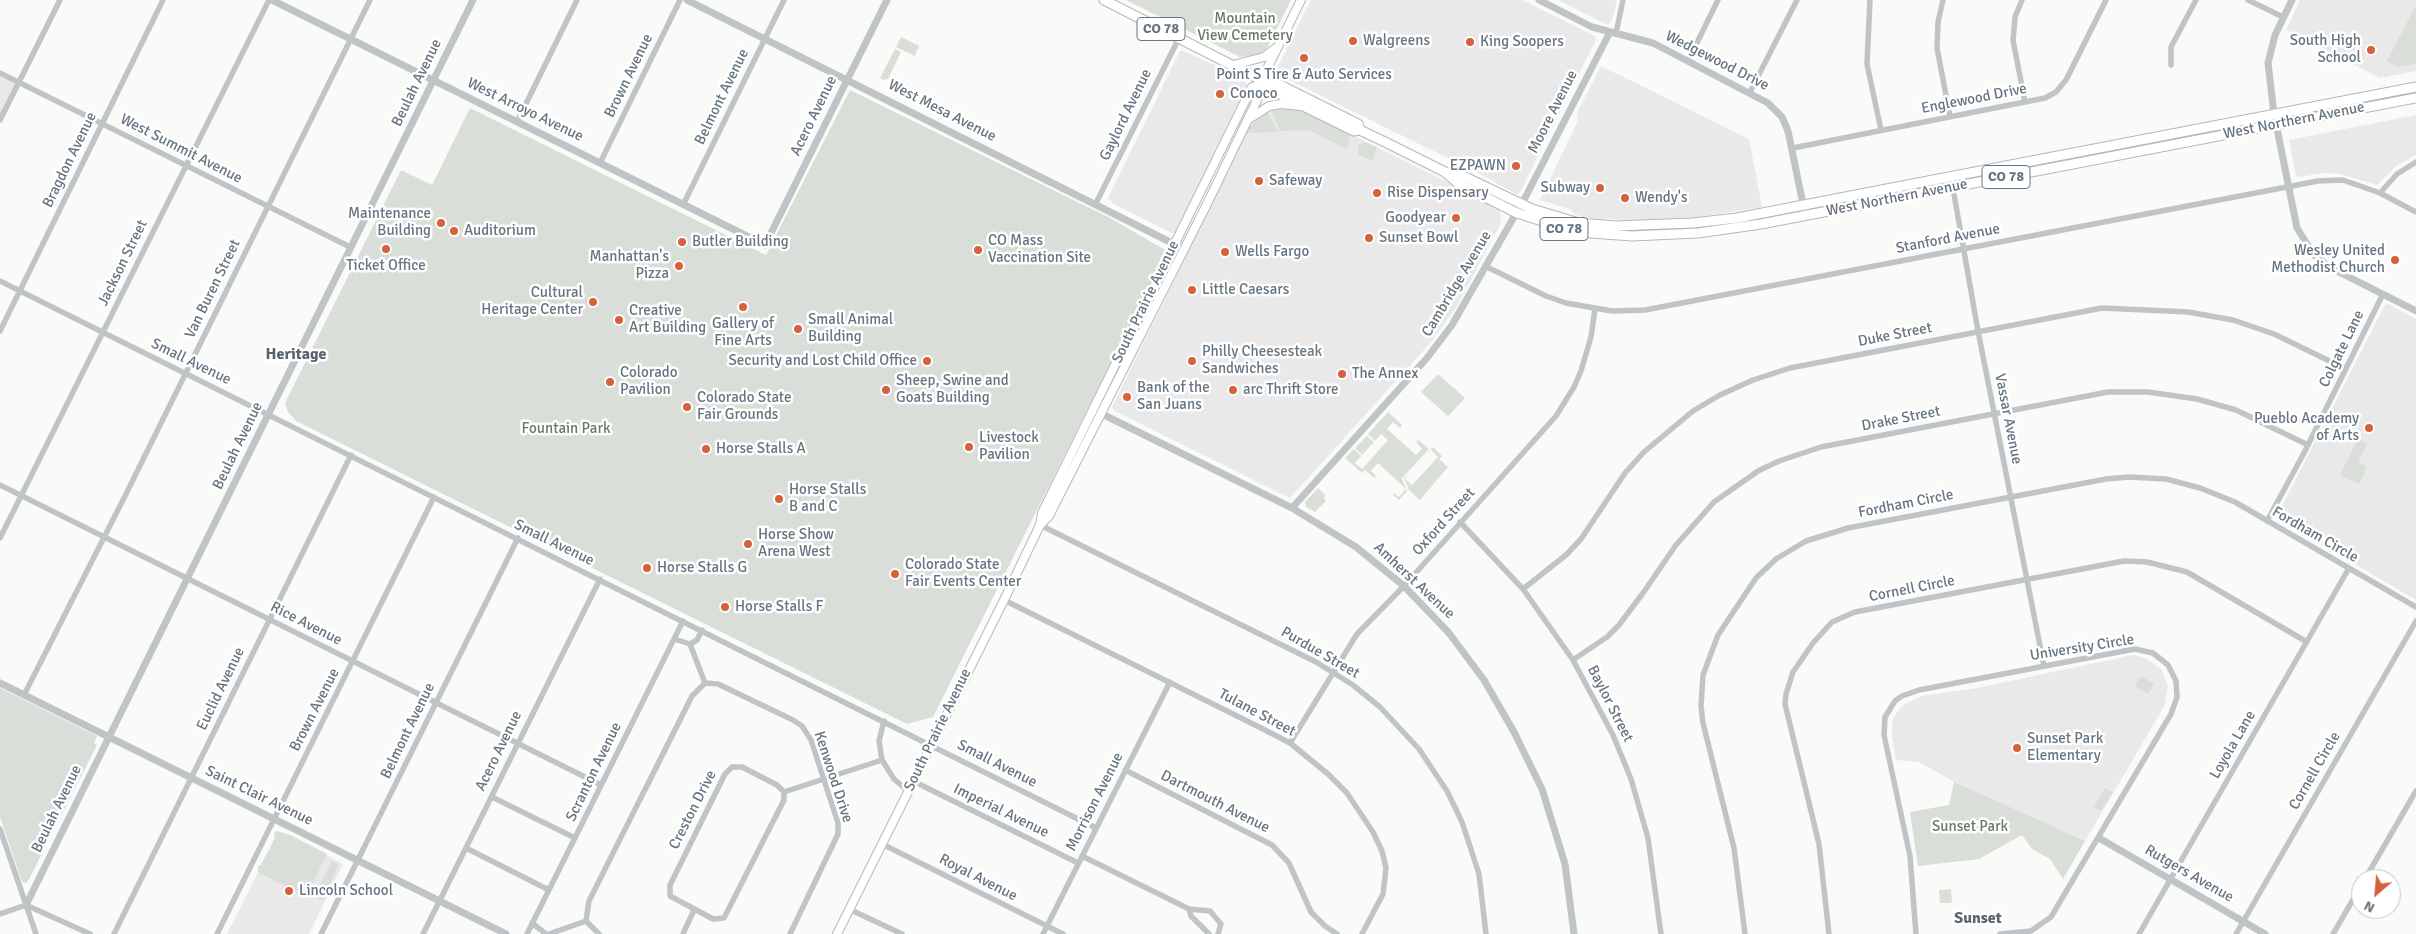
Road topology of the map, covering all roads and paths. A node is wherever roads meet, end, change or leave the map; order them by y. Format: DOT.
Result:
graph roads {
  1 [pos="60,0"];
  2 [pos="163,0"];
  3 [pos="270,0"];
  4 [pos="370,0"];
  5 [pos="473,0"];
  6 [pos="577,0"];
  7 [pos="680,0"];
  8 [pos="687,0"];
  9 [pos="784,0"];
  10 [pos="887,0"];
  11 [pos="1104,0"];
  12 [pos="1301,0"];
  13 [pos="1539,0"];
  14 [pos="1623,0"];
  15 [pos="1718,0"];
  16 [pos="1797,0"];
  17 [pos="1870,0"];
  18 [pos="1943,0"];
  19 [pos="2022,0"];
  20 [pos="2106,0"];
  21 [pos="2196,0"];
  22 [pos="2248,0"];
  23 [pos="2292,0"];
  24 [pos="2283,17"];
  25 [pos="1613,33"];
  26 [pos="764,38"];
  27 [pos="1179,38"];
  28 [pos="350,39"];
  29 [pos="1278,47"];
  30 [pos="1688,61"];
  31 [pos="1233,65"];
  32 [pos="2171,65"];
  33 [pos="0,72"];
  34 [pos="847,79"];
  35 [pos="433,80"];
  36 [pos="18,82"];
  37 [pos="1263,83"];
  38 [pos="2416,87"];
  39 [pos="1750,92"];
  40 [pos="2416,98"];
  41 [pos="2025,102"];
  42 [pos="1302,106"];
  43 [pos="2274,114"];
  44 [pos="1950,116"];
  45 [pos="0,120"];
  46 [pos="517,122"];
  47 [pos="1246,122"];
  48 [pos="102,123"];
  49 [pos="2276,124"];
  50 [pos="1360,130"];
  51 [pos="1880,130"];
  52 [pos="1793,148"];
  53 [pos="2416,162"];
  54 [pos="600,163"];
  55 [pos="185,165"];
  56 [pos="1951,177"];
  57 [pos="2290,186"];
  58 [pos="1953,187"];
  59 [pos="2380,193"];
  60 [pos="1096,204"];
  61 [pos="683,205"];
  62 [pos="1803,205"];
  63 [pos="268,206"];
  64 [pos="1519,209"];
  65 [pos="2416,212"];
  66 [pos="1805,216"];
  67 [pos="1175,244"];
  68 [pos="765,245"];
  69 [pos="350,247"];
  70 [pos="1184,249"];
  71 [pos="1964,249"];
  72 [pos="1485,266"];
  73 [pos="0,280"];
  74 [pos="20,291"];
  75 [pos="2383,294"];
  76 [pos="1595,309"];
  77 [pos="2416,311"];
  78 [pos="0,330"];
  79 [pos="1978,331"];
  80 [pos="102,332"];
  81 [pos="2346,369"];
  82 [pos="186,373"];
  83 [pos="1093,409"];
  84 [pos="1101,413"];
  85 [pos="269,414"];
  86 [pos="1995,414"];
  87 [pos="2308,445"];
  88 [pos="351,456"];
  89 [pos="0,485"];
  90 [pos="22,495"];
  91 [pos="434,497"];
  92 [pos="2010,497"];
  93 [pos="1292,508"];
  94 [pos="2267,521"];
  95 [pos="1460,522"];
  96 [pos="1040,525"];
  97 [pos="104,537"];
  98 [pos="0,538"];
  99 [pos="518,538"];
  100 [pos="2349,568"];
  101 [pos="187,579"];
  102 [pos="600,579"];
  103 [pos="2026,580"];
  104 [pos="1404,586"];
  105 [pos="1523,589"];
  106 [pos="1004,600"];
  107 [pos="2416,607"];
  108 [pos="270,619"];
  109 [pos="683,621"];
  110 [pos="2416,621"];
  111 [pos="702,630"];
  112 [pos="674,639"];
  113 [pos="2307,642"];
  114 [pos="690,644"];
  115 [pos="1574,660"];
  116 [pos="353,662"];
  117 [pos="2044,666"];
  118 [pos="1334,673"];
  119 [pos="1170,682"];
  120 [pos="0,683"];
  121 [pos="704,683"];
  122 [pos="24,695"];
  123 [pos="436,702"];
  124 [pos="884,721"];
  125 [pos="108,737"];
  126 [pos="518,743"];
  127 [pos="1290,744"];
  128 [pos="931,745"];
  129 [pos="882,760"];
  130 [pos="1125,770"];
  131 [pos="191,778"];
  132 [pos="824,779"];
  133 [pos="913,781"];
  134 [pos="601,785"];
  135 [pos="908,791"];
  136 [pos="2416,791"];
  137 [pos="784,792"];
  138 [pos="492,796"];
  139 [pos="274,819"];
  140 [pos="1096,828"];
  141 [pos="0,829"];
  142 [pos="575,838"];
  143 [pos="2099,838"];
  144 [pos="882,844"];
  145 [pos="466,848"];
  146 [pos="1082,856"];
  147 [pos="358,860"];
  148 [pos="1078,863"];
  149 [pos="2371,869"];
  150 [pos="2171,879"];
  151 [pos="549,890"];
  152 [pos="440,901"];
  153 [pos="26,904"];
  154 [pos="2351,904"];
  155 [pos="849,908"];
  156 [pos="1189,909"];
  157 [pos="694,910"];
  158 [pos="0,914"];
  159 [pos="586,921"];
  160 [pos="2243,922"];
  161 [pos="532,924"];
  162 [pos="1047,926"];
  163 [pos="891,932"];
  164 [pos="36,934"];
  165 [pos="90,934"];
  166 [pos="114,934"];
  167 [pos="217,934"];
  168 [pos="321,934"];
  169 [pos="424,934"];
  170 [pos="506,934"];
  171 [pos="527,934"];
  172 [pos="547,934"];
  173 [pos="599,934"];
  174 [pos="683,934"];
  175 [pos="790,934"];
  176 [pos="837,934"];
  177 [pos="902,934"];
  178 [pos="1043,934"];
  179 [pos="1063,934"];
  180 [pos="1209,934"];
  181 [pos="1218,934"];
  182 [pos="1337,934"];
  183 [pos="1362,934"];
  184 [pos="1486,934"];
  185 [pos="1574,934"];
  186 [pos="1661,934"];
  187 [pos="1745,934"];
  188 [pos="1829,934"];
  189 [pos="1916,934"];
  190 [pos="2000,934"];
  191 [pos="2139,934"];
  192 [pos="2236,934"];
  193 [pos="2265,934"];
  194 [pos="2334,934"];
  1 -- 36 [label="street"];
  2 -- 48 [label="street, Bragdon Avenue"];
  3 -- 28 [label="street, West Arroyo Avenue"];
  3 -- 55 [label="street, Jackson Street"];
  4 -- 28 [label="street, Van Buren Street"];
  5 -- 35 [label="street, Beulah Avenue"];
  6 -- 46 [label="street"];
  7 -- 54 [label="street, Brown Avenue"];
  8 -- 26 [label="street, West Mesa Avenue"];
  9 -- 26 [label="street, Belmont Avenue"];
  10 -- 34 [label="street, Acero Avenue"];
  11 -- 27 [label="main road, West Northern Avenue / CO 78"];
  12 -- 29 [label="main road, South Prairie Avenue"];
  13 -- 25 [label="street, Wedgewood Drive"];
  14 -- 25 [label="street, Moore Avenue"];
  15 -- 30 [label="street"];
  16 -- 39 [label="street"];
  17 -- 51 [label="street"];
  18 -- 44 [label="street"];
  19 -- 41 [label="street"];
  20 -- 41 [label="street, Englewood Drive"];
  21 -- 32 [label="street"];
  22 -- 24 [label="street"];
  23 -- 24 [label="street"];
  24 -- 43 [label="street"];
  25 -- 30 [label="street, Wedgewood Drive"];
  25 -- 64 [label="street, Moore Avenue"];
  26 -- 34 [label="street, West Mesa Avenue"];
  26 -- 61 [label="street, Belmont Avenue"];
  27 -- 31 [label="main road, West Northern Avenue / CO 78"];
  27 -- 60 [label="street, Gaylord Avenue"];
  28 -- 35 [label="street, West Arroyo Avenue"];
  28 -- 63 [label="street, Van Buren Street"];
  29 -- 31 [label="main road"];
  29 -- 37 [label="main road, South Prairie Avenue"];
  30 -- 39 [label="street, Wedgewood Drive"];
  31 -- 37 [label="main road, West Northern Avenue / CO 78"];
  33 -- 36 [label="street, West Summit Avenue"];
  34 -- 60 [label="street, West Mesa Avenue"];
  34 -- 68 [label="street, Acero Avenue"];
  35 -- 46 [label="street, West Arroyo Avenue"];
  35 -- 69 [label="street, Beulah Avenue"];
  36 -- 45 [label="street"];
  36 -- 48 [label="street, West Summit Avenue"];
  37 -- 42 [label="main road, West Northern Avenue / CO 78"];
  37 -- 47 [label="main road, South Prairie Avenue"];
  37 -- 50 [label="main road, West Northern Avenue / CO 78"];
  37 -- 67 [label="main road, South Prairie Avenue"];
  38 -- 43 [label="main road, West Northern Avenue / CO 78"];
  39 -- 52 [label="street, Wedgewood Drive"];
  40 -- 49 [label="main road, West Northern Avenue / CO 78"];
  41 -- 44 [label="street, Englewood Drive"];
  42 -- 47 [label="main road"];
  42 -- 50 [label="main road, West Northern Avenue / CO 78"];
  43 -- 49 [label="street"];
  43 -- 56 [label="main road, West Northern Avenue / CO 78"];
  44 -- 51 [label="street, Englewood Drive"];
  46 -- 54 [label="street, West Arroyo Avenue"];
  47 -- 70 [label="main road, South Prairie Avenue"];
  48 -- 55 [label="street, West Summit Avenue"];
  48 -- 74 [label="street, Bragdon Avenue"];
  49 -- 57 [label="street"];
  49 -- 58 [label="main road, West Northern Avenue / CO 78"];
  50 -- 64 [label="main road, West Northern Avenue / CO 78"];
  51 -- 52 [label="street, Englewood Drive"];
  52 -- 62 [label="street, Wedgewood Drive"];
  53 -- 59 [label="street"];
  54 -- 61 [label="street, West Arroyo Avenue"];
  55 -- 63 [label="street, West Summit Avenue"];
  55 -- 80 [label="street, Jackson Street"];
  56 -- 58 [label="street, Vassar Avenue"];
  56 -- 62 [label="main road, West Northern Avenue / CO 78"];
  57 -- 59 [label="street, Stanford Avenue"];
  57 -- 71 [label="street, Stanford Avenue"];
  57 -- 75 [label="street"];
  58 -- 66 [label="main road, West Northern Avenue / CO 78"];
  58 -- 71 [label="street, Vassar Avenue"];
  59 -- 65 [label="street, Stanford Avenue"];
  60 -- 67 [label="street, West Mesa Avenue"];
  61 -- 68 [label="street, West Arroyo Avenue"];
  62 -- 64 [label="main road, West Northern Avenue / CO 78"];
  62 -- 66 [label="street, Wedgewood Drive"];
  63 -- 69 [label="street, West Summit Avenue"];
  63 -- 82 [label="street, Van Buren Street"];
  64 -- 66 [label="main road, West Northern Avenue / CO 78"];
  64 -- 72 [label="street, Cambridge Avenue"];
  67 -- 70 [label="street, West Mesa Avenue"];
  67 -- 83 [label="main road, South Prairie Avenue"];
  69 -- 85 [label="street, Beulah Avenue"];
  70 -- 84 [label="main road, South Prairie Avenue"];
  71 -- 76 [label="street, Stanford Avenue"];
  71 -- 79 [label="street, Vassar Avenue"];
  72 -- 76 [label="street, Stanford Avenue"];
  72 -- 93 [label="street, Cambridge Avenue"];
  73 -- 74 [label="street, Small Avenue"];
  74 -- 78 [label="street, Bragdon Avenue"];
  74 -- 80 [label="street, Small Avenue"];
  75 -- 77 [label="street"];
  75 -- 81 [label="street, Colgate Lane"];
  76 -- 95 [label="street, Oxford Street"];
  79 -- 81 [label="street, Duke Street"];
  79 -- 86 [label="street, Vassar Avenue"];
  79 -- 105 [label="street, Duke Street"];
  80 -- 82 [label="street, Small Avenue"];
  80 -- 90 [label="street, Jackson Street"];
  81 -- 87 [label="street, Colgate Lane"];
  82 -- 85 [label="street, Small Avenue"];
  82 -- 97 [label="street, Van Buren Street"];
  83 -- 84 [label="street, Amherst Avenue"];
  83 -- 96 [label="main road, South Prairie Avenue"];
  84 -- 93 [label="street, Amherst Avenue"];
  84 -- 96 [label="main road, South Prairie Avenue"];
  85 -- 88 [label="street, Small Avenue"];
  85 -- 101 [label="street, Beulah Avenue"];
  86 -- 87 [label="street, Drake Street"];
  86 -- 92 [label="street, Vassar Avenue"];
  86 -- 115 [label="street, Drake Street"];
  87 -- 94 [label="street, Colgate Lane"];
  88 -- 91 [label="street, Small Avenue"];
  88 -- 108 [label="street, Euclid Avenue"];
  89 -- 90 [label="street, Rice Avenue"];
  90 -- 97 [label="street, Rice Avenue"];
  90 -- 98 [label="street, Jackson Street"];
  91 -- 99 [label="street, Small Avenue"];
  91 -- 116 [label="street, Brown Avenue"];
  92 -- 94 [label="street, Fordham Circle"];
  92 -- 103 [label="street, Vassar Avenue"];
  92 -- 187 [label="street, Fordham Circle"];
  93 -- 104 [label="street, Amherst Avenue"];
  94 -- 100 [label="street, Fordham Circle"];
  95 -- 104 [label="street, Oxford Street"];
  95 -- 105 [label="street, Baylor Street"];
  96 -- 106 [label="main road, South Prairie Avenue"];
  96 -- 118 [label="street, Purdue Street"];
  97 -- 101 [label="street, Rice Avenue"];
  97 -- 122 [label="street, Van Buren Street"];
  99 -- 102 [label="street, Small Avenue"];
  99 -- 123 [label="street, Belmont Avenue"];
  100 -- 107 [label="street, Fordham Circle"];
  100 -- 113 [label="street, Loyola Lane"];
  101 -- 108 [label="street, Rice Avenue"];
  101 -- 125 [label="street, Beulah Avenue"];
  102 -- 109 [label="street, Small Avenue"];
  102 -- 126 [label="street, Acero Avenue"];
  103 -- 113 [label="street, Cornell Circle"];
  103 -- 117 [label="street, Vassar Avenue"];
  103 -- 188 [label="street, Cornell Circle"];
  104 -- 118 [label="street, Oxford Street"];
  104 -- 185 [label="street, Amherst Avenue"];
  105 -- 115 [label="street, Baylor Street"];
  106 -- 119 [label="street, Tulane Street"];
  106 -- 128 [label="main road, South Prairie Avenue"];
  108 -- 116 [label="street, Rice Avenue"];
  108 -- 131 [label="street, Euclid Avenue"];
  109 -- 111 [label="street, Small Avenue"];
  109 -- 112 [label="street, Scranton Avenue"];
  110 -- 160 [label="street, Cornell Circle"];
  111 -- 114 [label="street"];
  111 -- 124 [label="street, Small Avenue"];
  112 -- 114 [label="street"];
  112 -- 134 [label="street, Scranton Avenue"];
  113 -- 150 [label="street, Loyola Lane"];
  114 -- 121 [label="street"];
  115 -- 186 [label="street, Baylor Street"];
  116 -- 123 [label="street, Rice Avenue"];
  116 -- 139 [label="street, Brown Avenue"];
  117 -- 143 [label="street, University Circle"];
  117 -- 189 [label="street, University Circle"];
  118 -- 127 [label="street, Oxford Street"];
  118 -- 184 [label="street, Purdue Street"];
  119 -- 127 [label="street, Tulane Street"];
  119 -- 130 [label="street, Morrison Avenue"];
  120 -- 122 [label="street, Saint Clair Avenue"];
  121 -- 132 [label="street, Kenwood Drive"];
  121 -- 159 [label="street"];
  122 -- 125 [label="street, Saint Clair Avenue"];
  123 -- 126 [label="street, Rice Avenue"];
  123 -- 147 [label="street, Belmont Avenue"];
  124 -- 128 [label="street, Small Avenue"];
  124 -- 129 [label="street"];
  125 -- 131 [label="street, Saint Clair Avenue"];
  125 -- 153 [label="street, Beulah Avenue"];
  126 -- 134 [label="street, Rice Avenue"];
  126 -- 138 [label="street, Acero Avenue"];
  127 -- 183 [label="street, Tulane Street"];
  128 -- 133 [label="main road, South Prairie Avenue"];
  128 -- 140 [label="street, Small Avenue"];
  129 -- 132 [label="street"];
  129 -- 135 [label="street"];
  130 -- 140 [label="street, Morrison Avenue"];
  130 -- 182 [label="street, Dartmouth Avenue"];
  131 -- 139 [label="street, Saint Clair Avenue"];
  131 -- 166 [label="street, Euclid Avenue"];
  132 -- 137 [label="street"];
  132 -- 175 [label="street, Kenwood Drive"];
  133 -- 135 [label="main road, South Prairie Avenue"];
  133 -- 148 [label="street, Imperial Avenue"];
  134 -- 142 [label="street, Scranton Avenue"];
  135 -- 144 [label="main road, South Prairie Avenue"];
  136 -- 149 [label="street"];
  137 -- 157 [label="street, Creston Drive"];
  137 -- 157 [label="street, Creston Drive"];
  138 -- 142 [label="street"];
  138 -- 145 [label="street, Acero Avenue"];
  139 -- 147 [label="street, Saint Clair Avenue"];
  139 -- 167 [label="street, Brown Avenue"];
  140 -- 146 [label="street, Morrison Avenue"];
  141 -- 153 [label="street"];
  142 -- 151 [label="street, Scranton Avenue"];
  143 -- 150 [label="street, Rutgers Avenue"];
  143 -- 190 [label="street, University Circle"];
  144 -- 155 [label="main road, South Prairie Avenue"];
  144 -- 162 [label="street, Royal Avenue"];
  145 -- 151 [label="street"];
  145 -- 152 [label="street, Acero Avenue"];
  146 -- 148 [label="street, Morrison Avenue"];
  146 -- 156 [label="street"];
  147 -- 152 [label="street, Saint Clair Avenue"];
  147 -- 168 [label="street, Belmont Avenue"];
  148 -- 162 [label="street, Morrison Avenue"];
  150 -- 160 [label="street, Rutgers Avenue"];
  150 -- 191 [label="street, Loyola Lane"];
  151 -- 161 [label="street, Scranton Avenue"];
  152 -- 169 [label="street, Acero Avenue"];
  152 -- 170 [label="street, Saint Clair Avenue"];
  153 -- 158 [label="street"];
  153 -- 164 [label="street"];
  153 -- 165 [label="street"];
  154 -- 194 [label="street"];
  155 -- 163 [label="street"];
  155 -- 176 [label="main road, South Prairie Avenue"];
  156 -- 180 [label="street"];
  156 -- 181 [label="street"];
  157 -- 174 [label="street"];
  159 -- 172 [label="street"];
  159 -- 173 [label="street"];
  160 -- 192 [label="street, Cornell Circle"];
  160 -- 193 [label="street, Rutgers Avenue"];
  161 -- 171 [label="street, Scranton Avenue"];
  161 -- 172 [label="street"];
  162 -- 178 [label="street, Morrison Avenue"];
  162 -- 179 [label="street, Royal Avenue"];
  163 -- 177 [label="street"];
}
